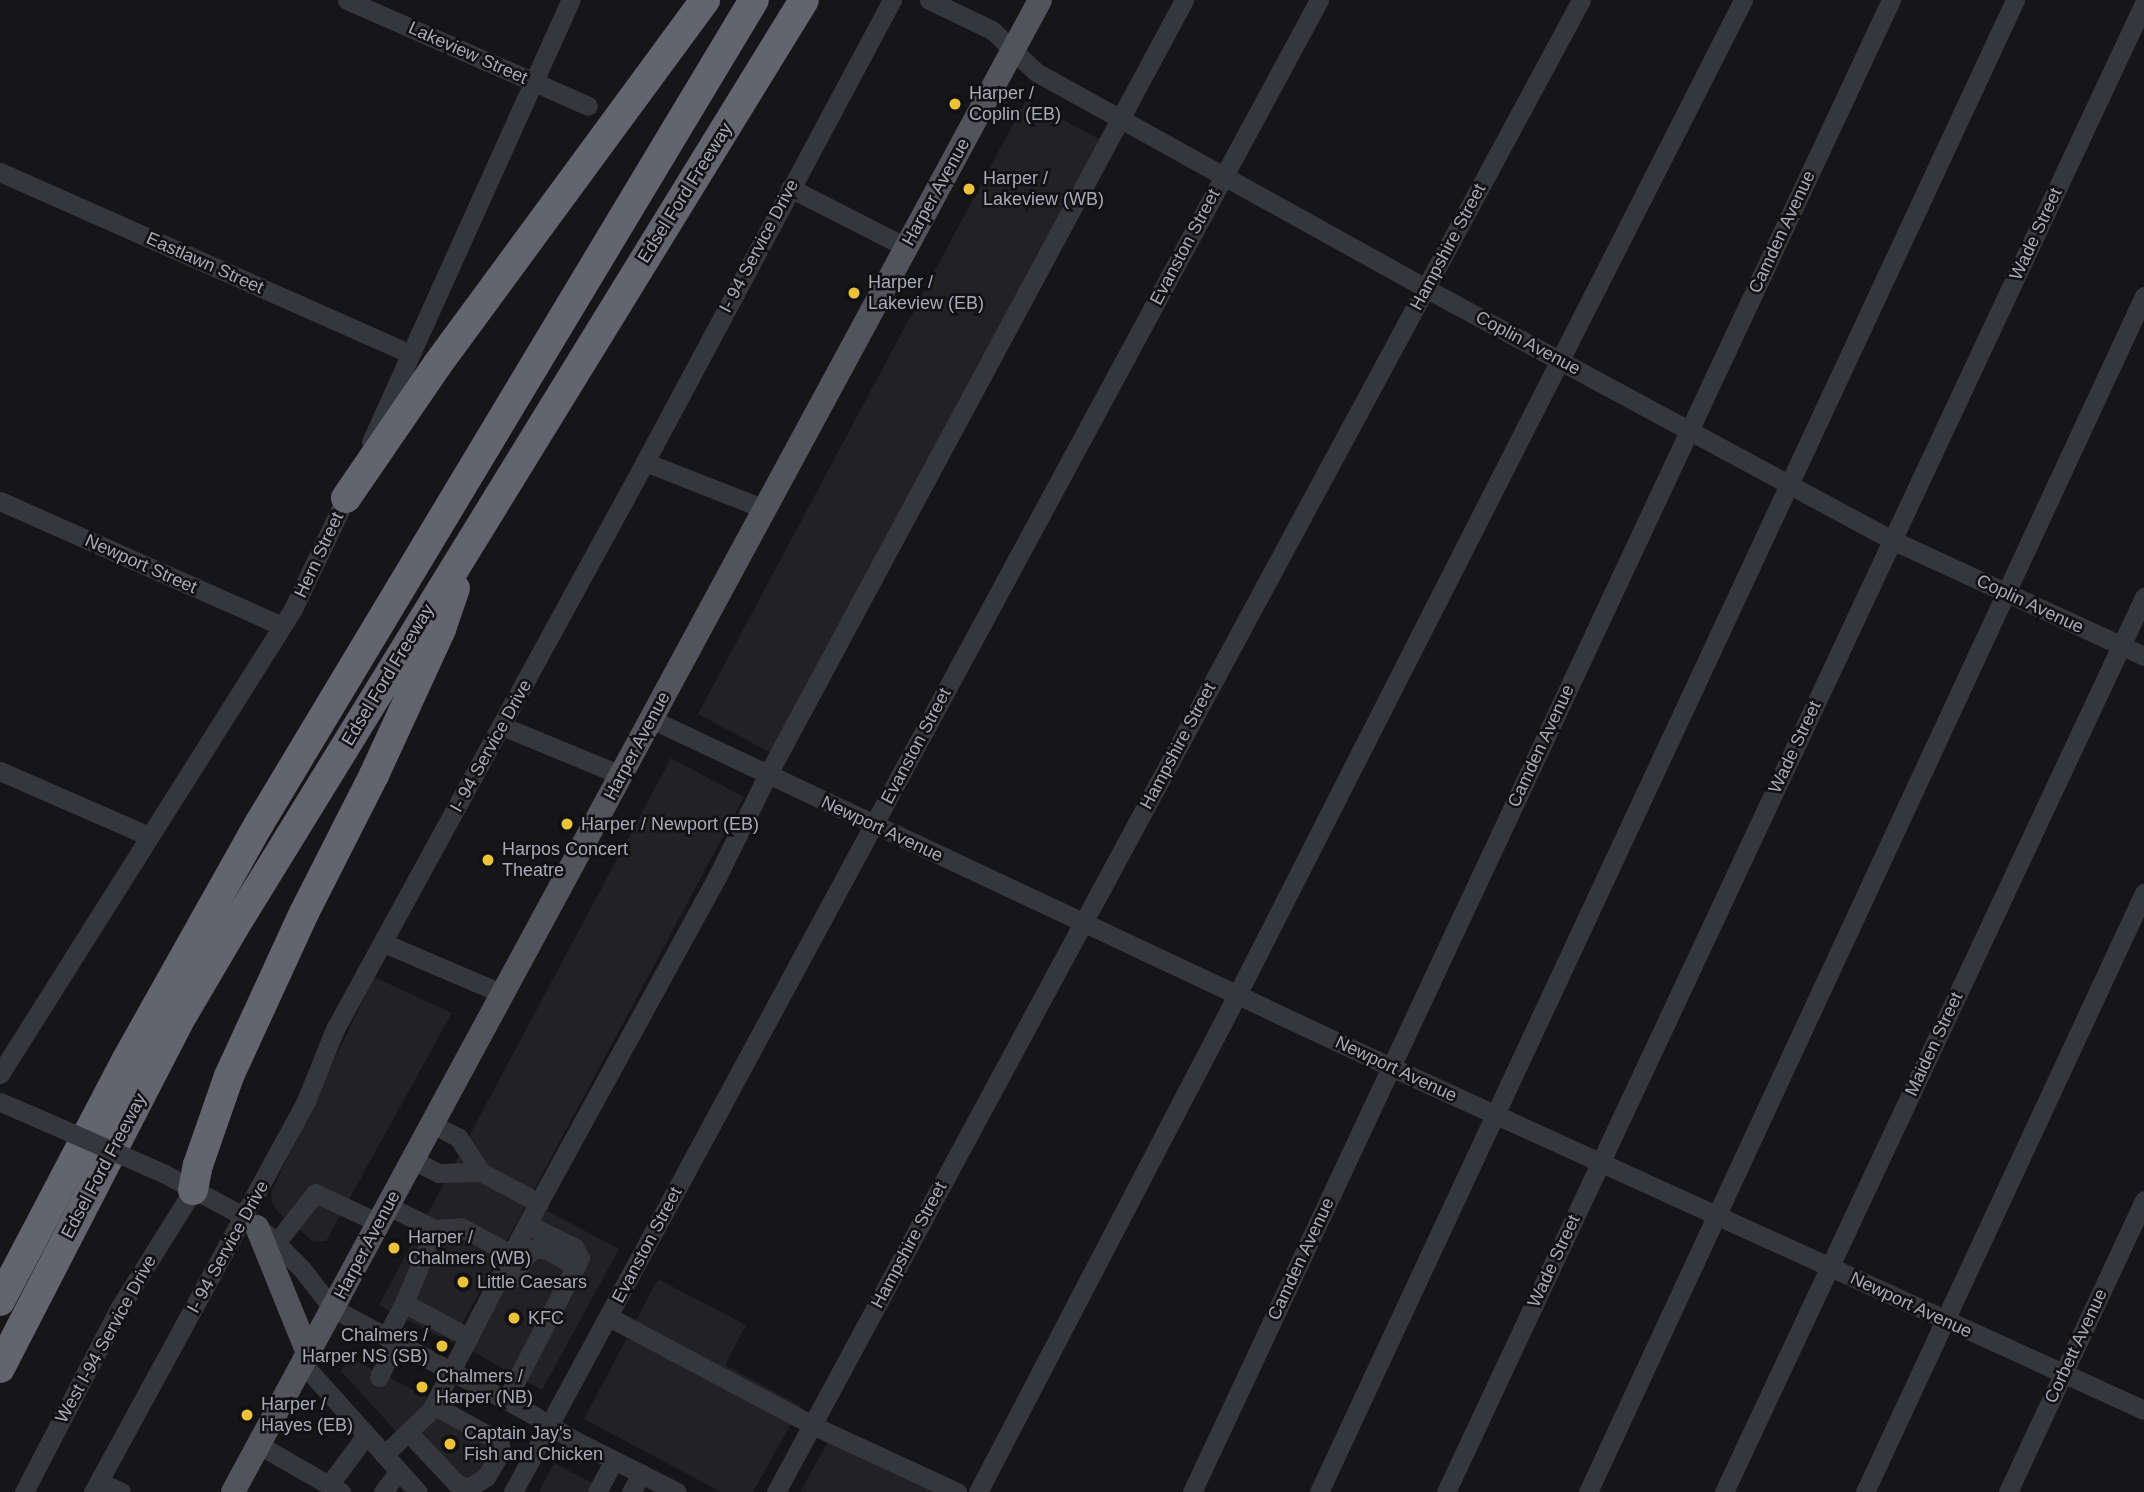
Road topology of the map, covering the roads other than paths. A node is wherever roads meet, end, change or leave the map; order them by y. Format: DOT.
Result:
graph roads {
  1 [pos="347,0"];
  2 [pos="571,0"];
  3 [pos="705,0"];
  4 [pos="754,0"];
  5 [pos="804,0"];
  6 [pos="892,0"];
  7 [pos="929,0"];
  8 [pos="1040,0"];
  9 [pos="1184,0"];
  10 [pos="1319,0"];
  11 [pos="1581,0"];
  12 [pos="1743,0"];
  13 [pos="1891,0"];
  14 [pos="2015,0"];
  15 [pos="2144,3"];
  16 [pos="1013,50"];
  17 [pos="534,82"];
  18 [pos="588,106"];
  19 [pos="1121,117"];
  20 [pos="0,172"];
  21 [pos="1224,176"];
  22 [pos="790,188"];
  23 [pos="906,247"];
  24 [pos="1425,288"];
  25 [pos="2144,296"];
  26 [pos="411,355"];
  27 [pos="1560,360"];
  28 [pos="1690,429"];
  29 [pos="645,462"];
  30 [pos="1790,485"];
  31 [pos="346,498"];
  32 [pos="0,501"];
  33 [pos="765,509"];
  34 [pos="475,532"];
  35 [pos="1892,540"];
  36 [pos="2005,592"];
  37 [pos="2144,597"];
  38 [pos="282,626"];
  39 [pos="2121,646"];
  40 [pos="2144,656"];
  41 [pos="651,719"];
  42 [pos="502,726"];
  43 [pos="0,771"];
  44 [pos="768,774"];
  45 [pos="621,775"];
  46 [pos="873,825"];
  47 [pos="149,836"];
  48 [pos="2144,893"];
  49 [pos="1083,923"];
  50 [pos="384,943"];
  51 [pos="503,994"];
  52 [pos="1237,995"];
  53 [pos="1391,1067"];
  54 [pos="0,1074"];
  55 [pos="0,1102"];
  56 [pos="1493,1114"];
  57 [pos="432,1124"];
  58 [pos="413,1160"];
  59 [pos="1600,1163"];
  60 [pos="481,1172"];
  61 [pos="193,1190"];
  62 [pos="2144,1200"];
  63 [pos="539,1203"];
  64 [pos="383,1215"];
  65 [pos="1718,1217"];
  66 [pos="251,1222"];
  67 [pos="527,1224"];
  68 [pos="435,1229"];
  69 [pos="276,1243"];
  70 [pos="511,1254"];
  71 [pos="576,1266"];
  72 [pos="1829,1267"];
  73 [pos="0,1301"];
  74 [pos="404,1303"];
  75 [pos="332,1308"];
  76 [pos="609,1317"];
  77 [pos="1947,1321"];
  78 [pos="470,1334"];
  79 [pos="390,1339"];
  80 [pos="306,1358"];
  81 [pos="0,1367"];
  82 [pos="450,1370"];
  83 [pos="2063,1374"];
  84 [pos="379,1377"];
  85 [pos="506,1400"];
  86 [pos="431,1409"];
  87 [pos="2144,1410"];
  88 [pos="550,1425"];
  89 [pos="812,1425"];
  90 [pos="409,1433"];
  91 [pos="366,1435"];
  92 [pos="259,1445"];
  93 [pos="384,1455"];
  94 [pos="614,1460"];
  95 [pos="399,1471"];
  96 [pos="96,1487"];
  97 [pos="661,1487"];
  98 [pos="335,1488"];
  99 [pos="24,1492"];
  100 [pos="121,1492"];
  101 [pos="233,1492"];
  102 [pos="383,1492"];
  103 [pos="418,1492"];
  104 [pos="513,1492"];
  105 [pos="597,1492"];
  106 [pos="631,1492"];
  107 [pos="776,1492"];
  108 [pos="957,1492"];
  109 [pos="978,1492"];
  110 [pos="1192,1492"];
  111 [pos="1319,1492"];
  112 [pos="1446,1492"];
  113 [pos="1588,1492"];
  114 [pos="1724,1492"];
  115 [pos="1865,1492"];
  116 [pos="2008,1492"];
  1 -- 17 [label="street, Lakeview Street"];
  2 -- 17 [label="street, Hern Street"];
  3 -- 31 [label="highway"];
  4 -- 73 [label="highway, Edsel Ford Freeway"];
  5 -- 34 [label="highway, Edsel Ford Freeway"];
  6 -- 22 [label="street, I- 94 Service Drive"];
  7 -- 16 [label="street, Coplin Avenue"];
  8 -- 16 [label="main road, Harper Avenue"];
  9 -- 19 [label="street"];
  10 -- 21 [label="street, Evanston Street"];
  11 -- 24 [label="street, Hampshire Street"];
  12 -- 27 [label="street"];
  13 -- 28 [label="street, Camden Avenue"];
  14 -- 30 [label="street"];
  15 -- 35 [label="street, Wade Street"];
  16 -- 19 [label="street, Coplin Avenue"];
  16 -- 23 [label="main road, Harper Avenue"];
  17 -- 18 [label="street, Lakeview Street"];
  17 -- 26 [label="street, Hern Street"];
  19 -- 21 [label="street, Coplin Avenue"];
  19 -- 44 [label="street"];
  20 -- 26 [label="street, Eastlawn Street"];
  21 -- 24 [label="street, Coplin Avenue"];
  21 -- 46 [label="street, Evanston Street"];
  22 -- 23 [label="street"];
  22 -- 29 [label="street, I- 94 Service Drive"];
  23 -- 33 [label="main road, Harper Avenue"];
  24 -- 27 [label="street, Coplin Avenue"];
  24 -- 49 [label="street, Hampshire Street"];
  25 -- 36 [label="street"];
  26 -- 31 [label="street, Hern Street"];
  27 -- 28 [label="street, Coplin Avenue"];
  27 -- 52 [label="street"];
  28 -- 30 [label="street, Coplin Avenue"];
  28 -- 53 [label="street, Camden Avenue"];
  29 -- 33 [label="street"];
  29 -- 42 [label="street, I- 94 Service Drive"];
  30 -- 35 [label="street, Coplin Avenue"];
  30 -- 56 [label="street"];
  31 -- 38 [label="street, Hern Street"];
  32 -- 38 [label="street, Newport Street"];
  33 -- 41 [label="main road, Harper Avenue"];
  34 -- 61 [label="highway"];
  34 -- 81 [label="highway, Edsel Ford Freeway"];
  35 -- 36 [label="street, Coplin Avenue"];
  35 -- 59 [label="street, Wade Street"];
  36 -- 39 [label="street, Coplin Avenue"];
  36 -- 65 [label="street"];
  37 -- 39 [label="street, Maiden Street"];
  38 -- 47 [label="street, Hern Street"];
  39 -- 40 [label="street, Coplin Avenue"];
  39 -- 72 [label="street, Maiden Street"];
  41 -- 44 [label="street, Newport Avenue"];
  41 -- 45 [label="main road, Harper Avenue"];
  42 -- 45 [label="street"];
  42 -- 50 [label="street, I- 94 Service Drive"];
  43 -- 47 [label="street"];
  44 -- 46 [label="street, Newport Avenue"];
  44 -- 63 [label="street"];
  45 -- 51 [label="main road, Harper Avenue"];
  46 -- 49 [label="street, Newport Avenue"];
  46 -- 76 [label="street, Evanston Street"];
  47 -- 54 [label="street, Hern Street"];
  48 -- 77 [label="street"];
  49 -- 52 [label="street, Newport Avenue"];
  49 -- 89 [label="street, Hampshire Street"];
  50 -- 51 [label="street"];
  50 -- 66 [label="street, I- 94 Service Drive"];
  51 -- 57 [label="main road, Harper Avenue"];
  52 -- 53 [label="street, Newport Avenue"];
  52 -- 109 [label="street"];
  53 -- 56 [label="street, Newport Avenue"];
  53 -- 110 [label="street, Camden Avenue"];
  55 -- 61 [label="street, bridge"];
  56 -- 59 [label="street, Newport Avenue"];
  56 -- 111 [label="street"];
  57 -- 58 [label="main road, Harper Avenue"];
  57 -- 60 [label="street"];
  58 -- 60 [label="street"];
  58 -- 64 [label="main road, Harper Avenue"];
  59 -- 65 [label="street, Newport Avenue"];
  59 -- 112 [label="street, Wade Street"];
  60 -- 63 [label="street"];
  61 -- 66 [label="street"];
  61 -- 99 [label="street, West I-94 Service Drive"];
  62 -- 83 [label="street, Corbett Avenue"];
  63 -- 67 [label="street"];
  64 -- 68 [label="street"];
  64 -- 69 [label="street"];
  64 -- 75 [label="main road, Harper Avenue"];
  65 -- 72 [label="street, Newport Avenue"];
  65 -- 113 [label="street"];
  66 -- 69 [label="street"];
  66 -- 80 [label="main road"];
  66 -- 96 [label="street, I- 94 Service Drive"];
  67 -- 70 [label="street"];
  67 -- 71 [label="street"];
  68 -- 70 [label="street"];
  68 -- 74 [label="street"];
  69 -- 75 [label="street"];
  70 -- 78 [label="street"];
  71 -- 78 [label="street"];
  71 -- 85 [label="street"];
  72 -- 77 [label="street, Newport Avenue"];
  72 -- 114 [label="street, Maiden Street"];
  74 -- 78 [label="street"];
  74 -- 79 [label="street"];
  75 -- 79 [label="street"];
  75 -- 80 [label="main road, Harper Avenue"];
  76 -- 88 [label="street, Evanston Street"];
  76 -- 89 [label="street"];
  77 -- 83 [label="street, Newport Avenue"];
  77 -- 115 [label="street"];
  78 -- 82 [label="street"];
  79 -- 82 [label="street"];
  79 -- 84 [label="street"];
  80 -- 91 [label="street"];
  80 -- 92 [label="main road, Harper Avenue"];
  82 -- 85 [label="street"];
  82 -- 86 [label="street"];
  83 -- 87 [label="street, Newport Avenue"];
  83 -- 116 [label="street, Corbett Avenue"];
  85 -- 88 [label="street"];
  86 -- 90 [label="street"];
  86 -- 90 [label="street"];
  88 -- 94 [label="street"];
  88 -- 104 [label="street, Evanston Street"];
  89 -- 107 [label="street, Hampshire Street"];
  89 -- 108 [label="street"];
  90 -- 93 [label="street"];
  91 -- 93 [label="street"];
  91 -- 98 [label="street"];
  92 -- 98 [label="street"];
  92 -- 101 [label="main road, Harper Avenue"];
  93 -- 95 [label="street"];
  94 -- 97 [label="street"];
  94 -- 105 [label="street"];
  95 -- 102 [label="street"];
  95 -- 103 [label="street"];
  96 -- 100 [label="street"];
  97 -- 106 [label="street"];
}
